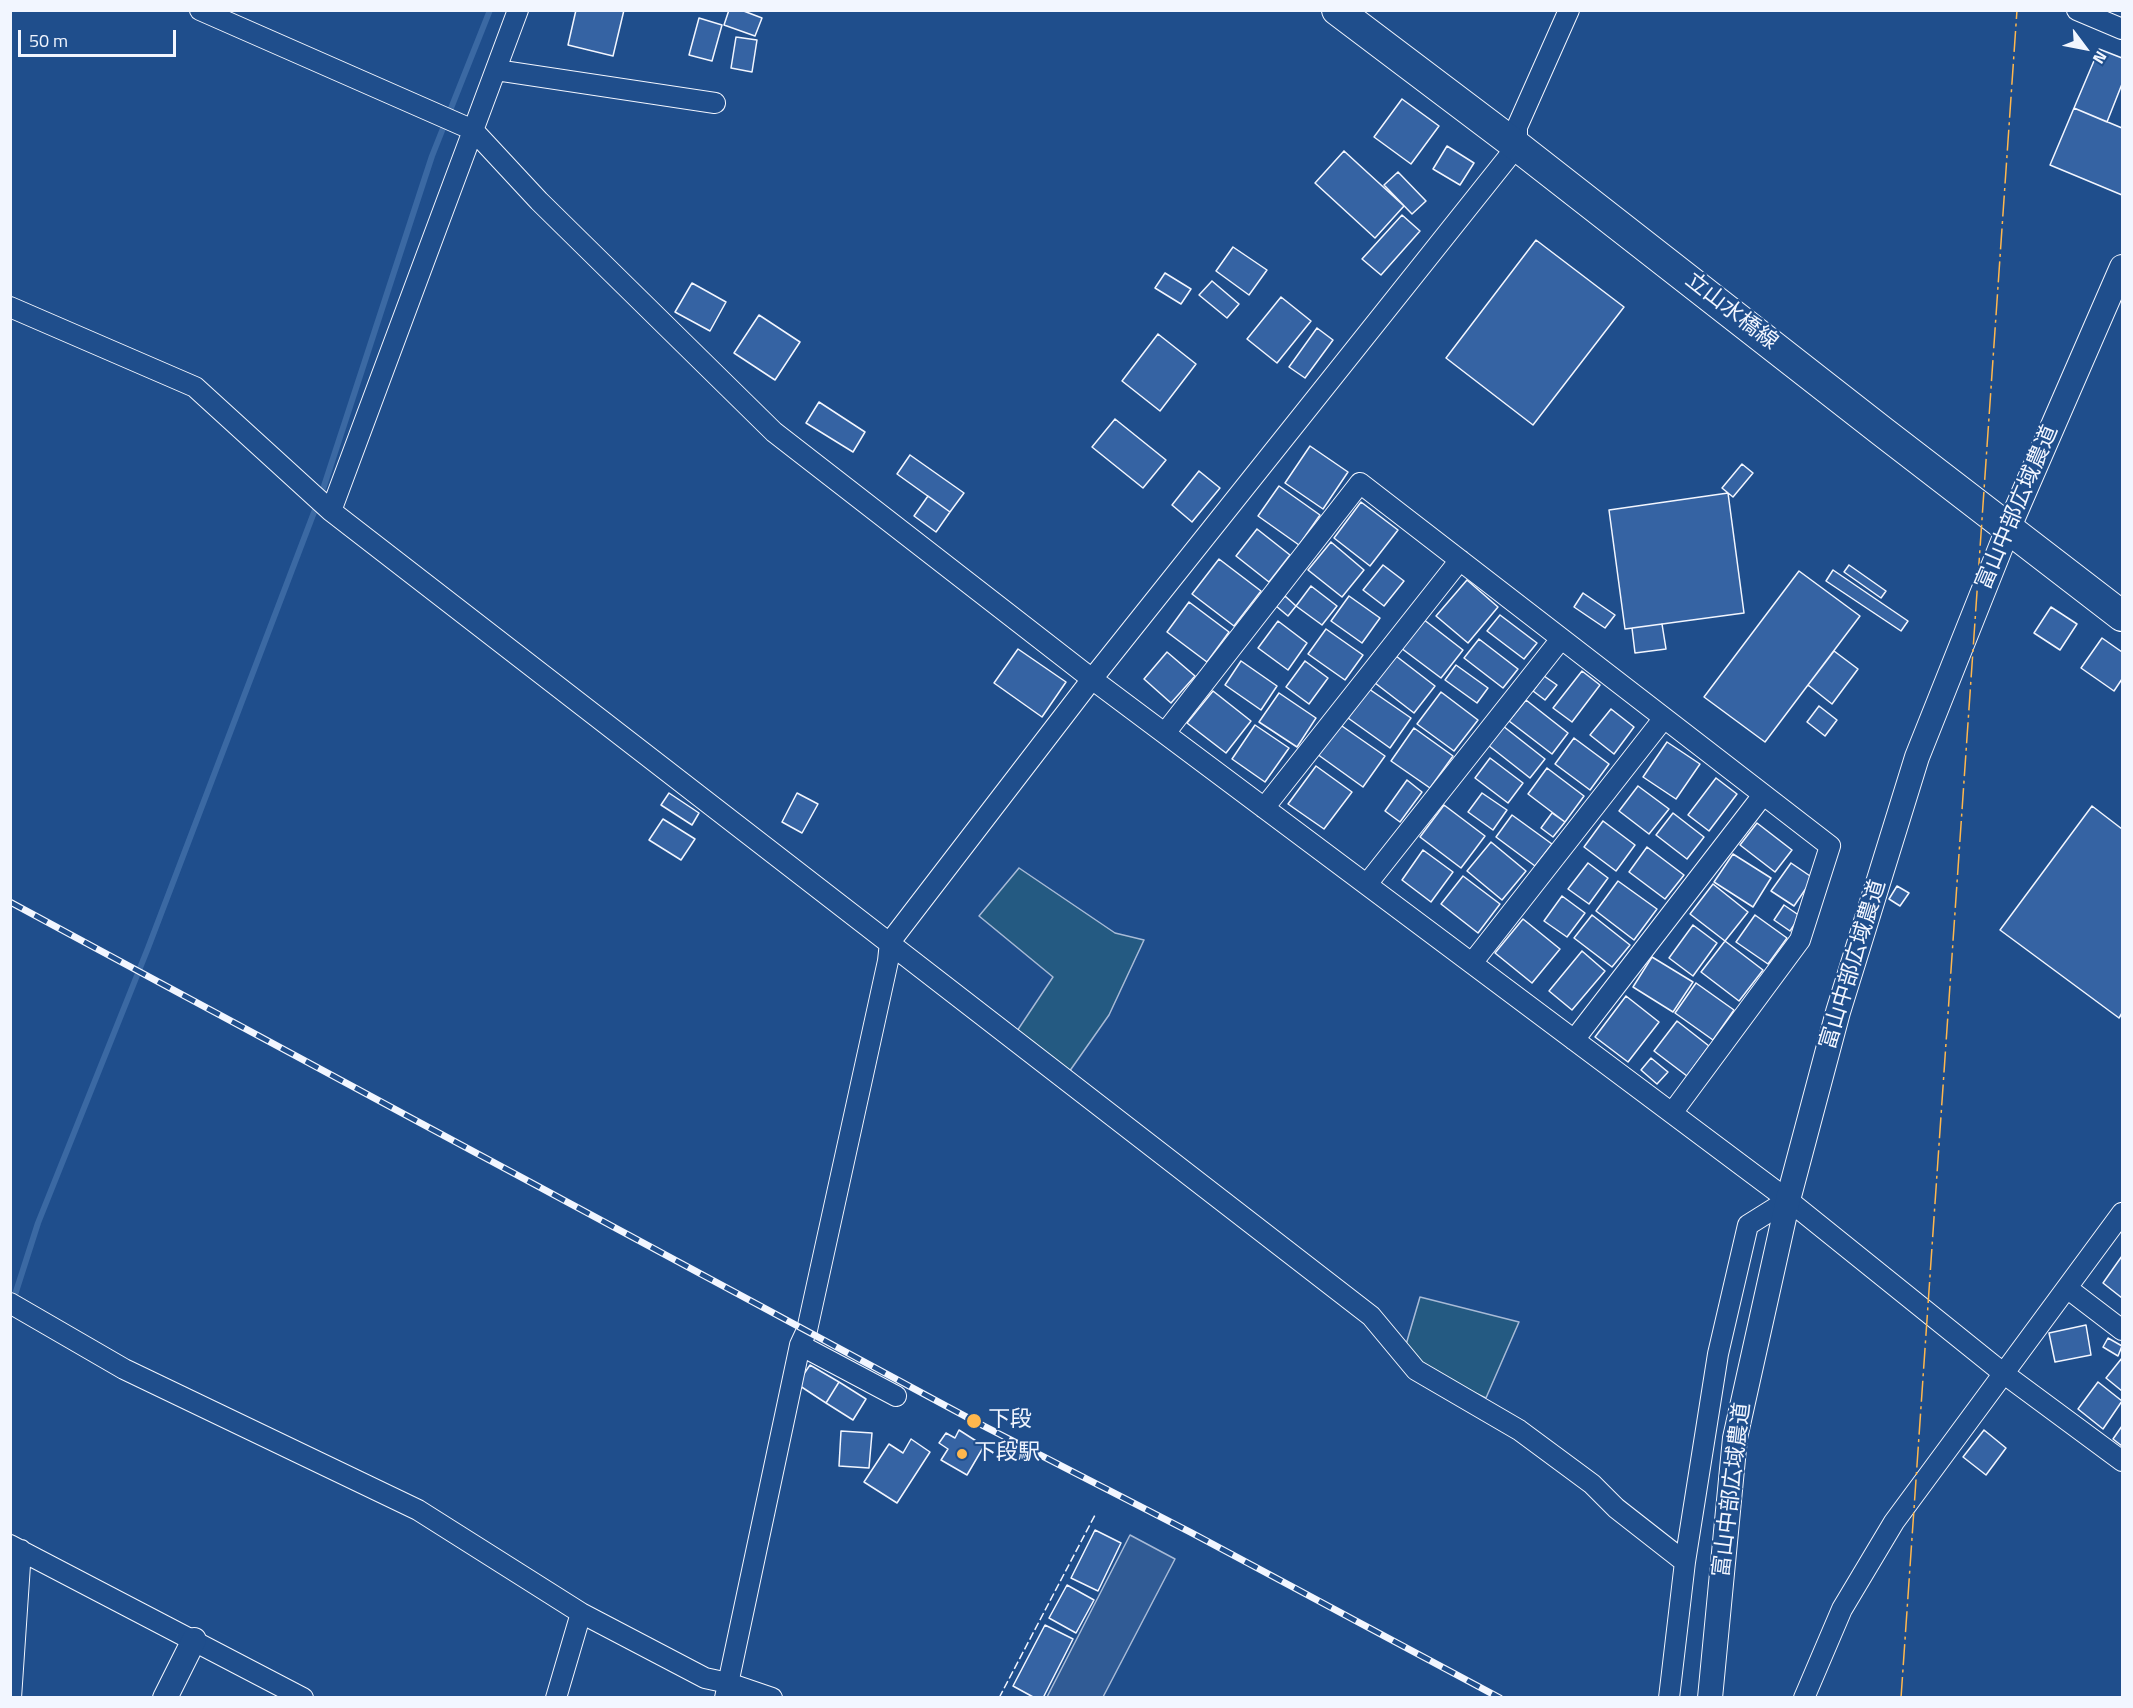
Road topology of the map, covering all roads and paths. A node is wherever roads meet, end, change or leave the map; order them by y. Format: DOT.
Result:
graph roads {
  1 [pos="200,10"];
  2 [pos="518,10"];
  3 [pos="1337,10"];
  4 [pos="1569,10"];
  5 [pos="2077,10"];
  6 [pos="2122,29"];
  7 [pos="496,70"];
  8 [pos="715,103"];
  9 [pos="473,130"];
  10 [pos="1517,146"];
  11 [pos="2122,267"];
  12 [pos="10,307"];
  13 [pos="331,511"];
  14 [pos="2008,529"];
  15 [pos="1460,560"];
  16 [pos="2122,616"];
  17 [pos="1561,639"];
  18 [pos="1092,679"];
  19 [pos="1664,718"];
  20 [pos="1165,733"];
  21 [pos="1763,795"];
  22 [pos="1264,808"];
  23 [pos="1367,884"];
  24 [pos="890,942"];
  25 [pos="1472,963"];
  26 [pos="1574,1040"];
  27 [pos="1672,1113"];
  28 [pos="1788,1200"];
  29 [pos="2122,1213"];
  30 [pos="2067,1288"];
  31 [pos="10,1303"];
  32 [pos="2122,1330"];
  33 [pos="800,1345"];
  34 [pos="2003,1373"];
  35 [pos="896,1396"];
  36 [pos="2122,1461"];
  37 [pos="16,1547"];
  38 [pos="1685,1562"];
  39 [pos="581,1613"];
  40 [pos="194,1640"];
  41 [pos="727,1690"];
  42 [pos="10,1698"];
  43 [pos="165,1698"];
  44 [pos="303,1698"];
  45 [pos="556,1698"];
  46 [pos="772,1698"];
  47 [pos="1669,1698"];
  48 [pos="1710,1698"];
  49 [pos="1804,1698"];
  1 -- 9 [label="street"];
  2 -- 7 [label="street"];
  3 -- 10 [label="main road, 立山水橋線"];
  4 -- 10 [label="street"];
  5 -- 6 [label="street"];
  7 -- 8 [label="street"];
  7 -- 9 [label="street"];
  9 -- 13 [label="street"];
  9 -- 18 [label="street"];
  10 -- 14 [label="main road, 立山水橋線"];
  10 -- 18 [label="street"];
  11 -- 14 [label="street, 富山中部広域農道"];
  12 -- 13 [label="street"];
  13 -- 24 [label="street"];
  14 -- 16 [label="main road, 立山水橋線"];
  14 -- 28 [label="street, 富山中部広域農道"];
  15 -- 17 [label="street"];
  15 -- 20 [label="street"];
  15 -- 22 [label="street"];
  17 -- 19 [label="street"];
  17 -- 23 [label="street"];
  18 -- 20 [label="street"];
  18 -- 24 [label="street"];
  19 -- 21 [label="street"];
  19 -- 25 [label="street"];
  20 -- 22 [label="street"];
  21 -- 26 [label="street"];
  21 -- 27 [label="street"];
  22 -- 23 [label="street"];
  23 -- 25 [label="street"];
  24 -- 33 [label="street"];
  24 -- 38 [label="street"];
  25 -- 26 [label="street"];
  26 -- 27 [label="street"];
  27 -- 28 [label="street"];
  28 -- 34 [label="street"];
  28 -- 38 [label="street"];
  28 -- 48 [label="street, 富山中部広域農道"];
  29 -- 30 [label="street"];
  30 -- 32 [label="street"];
  30 -- 34 [label="street"];
  31 -- 39 [label="street"];
  33 -- 35 [label="street"];
  33 -- 41 [label="street"];
  34 -- 36 [label="street"];
  34 -- 49 [label="street"];
  37 -- 40 [label="street"];
  37 -- 42 [label="street"];
  38 -- 47 [label="street"];
  39 -- 41 [label="street"];
  39 -- 45 [label="street"];
  40 -- 43 [label="street"];
  40 -- 44 [label="street"];
  41 -- 46 [label="street"];
}
